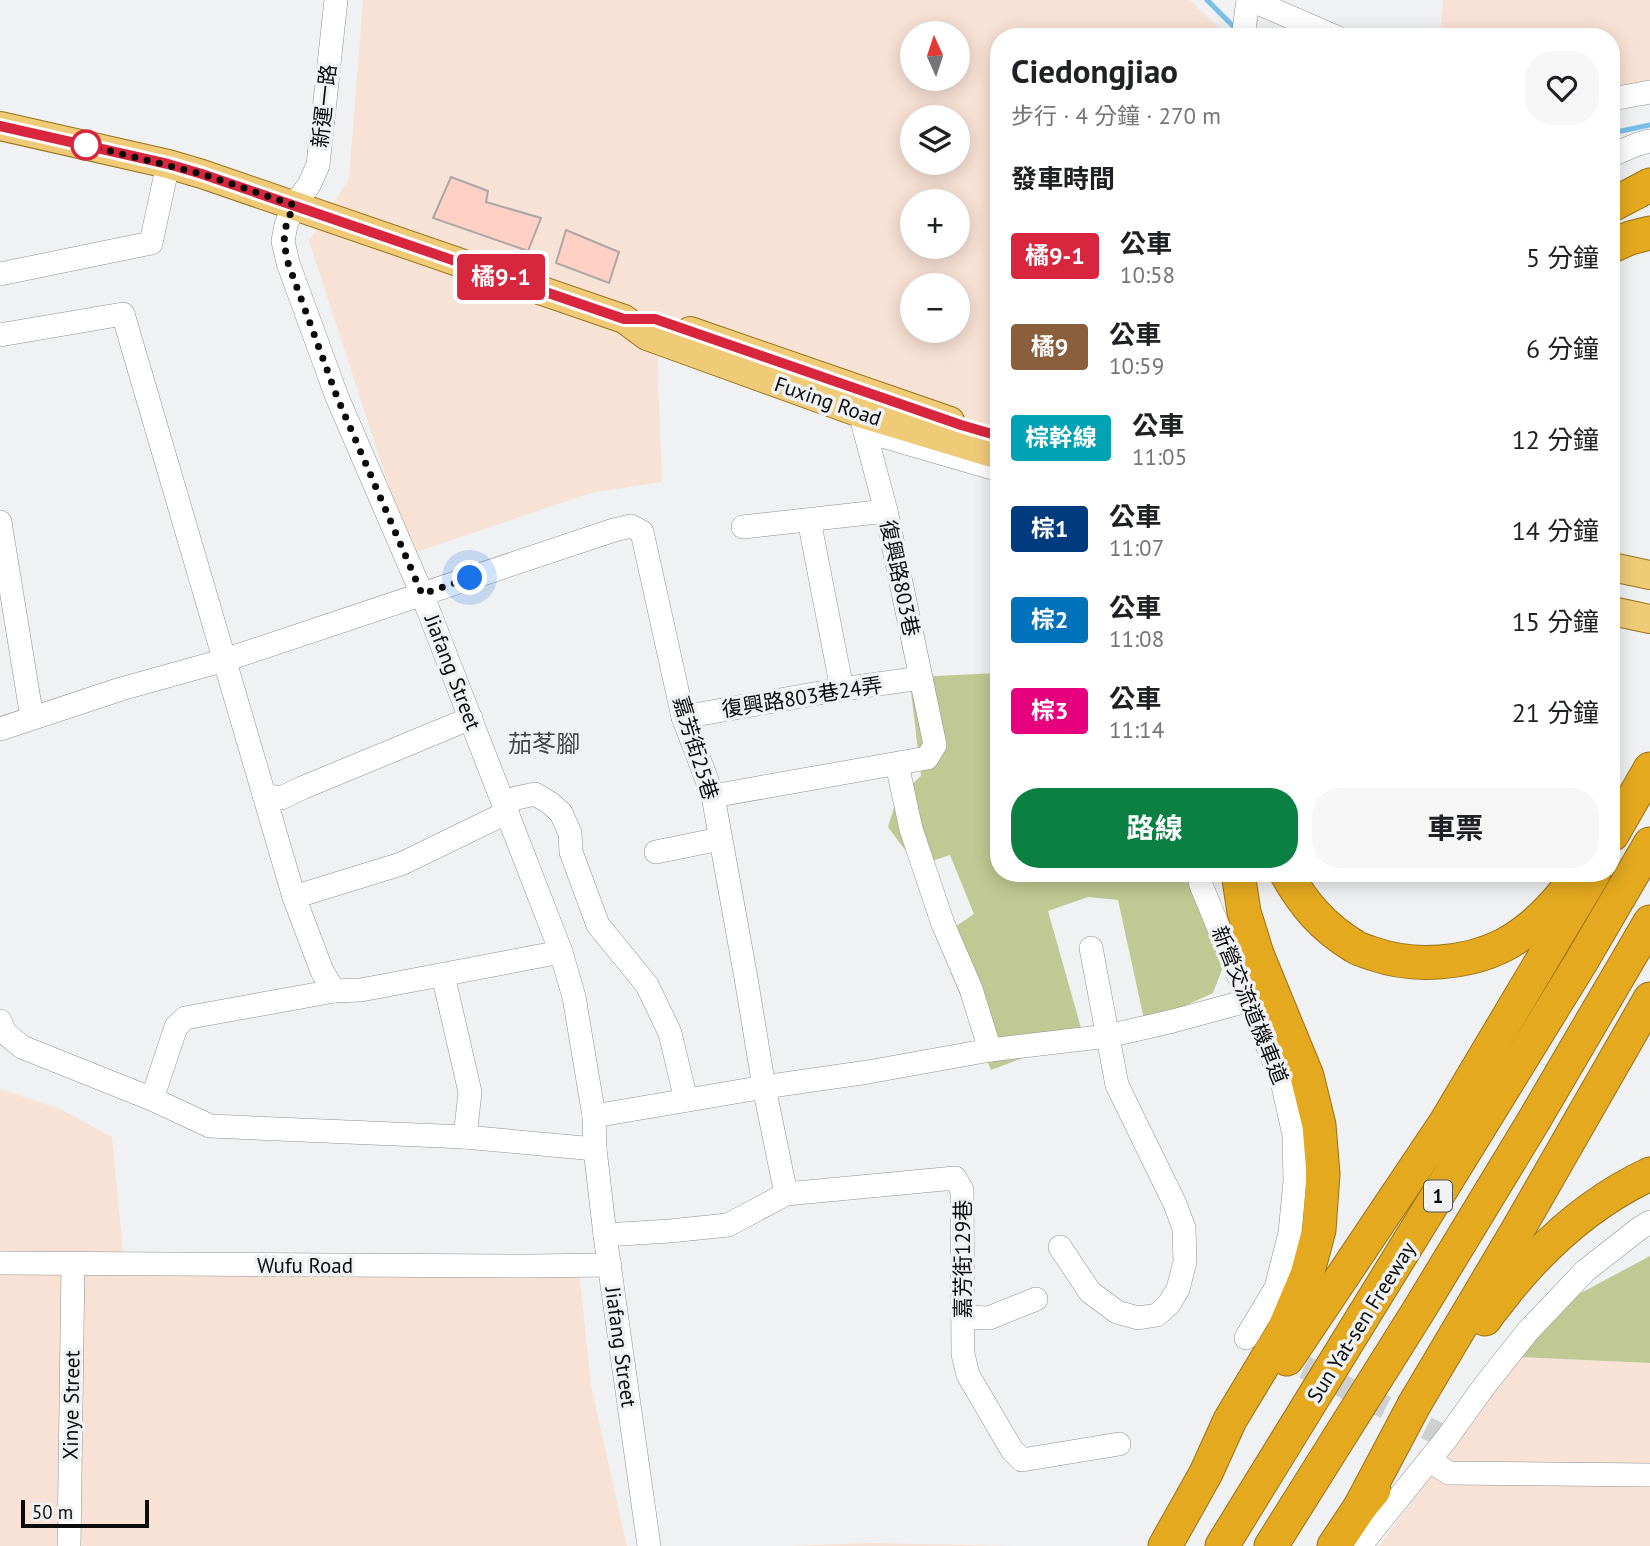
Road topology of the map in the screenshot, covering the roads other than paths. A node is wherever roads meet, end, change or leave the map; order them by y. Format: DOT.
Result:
graph roads {
  1 [pos="336,0"];
  2 [pos="1250,0"];
  3 [pos="1245,28"];
  4 [pos="1315,28"];
  5 [pos="1650,92"];
  6 [pos="1620,98"];
  7 [pos="0,126"];
  8 [pos="1650,141"];
  9 [pos="1620,152"];
  10 [pos="168,164"];
  11 [pos="1650,185"];
  12 [pos="1620,201"];
  13 [pos="294,205"];
  14 [pos="1650,233"];
  15 [pos="1620,242"];
  16 [pos="0,274"];
  17 [pos="624,319"];
  18 [pos="0,335"];
  19 [pos="863,422"];
  20 [pos="990,433"];
  21 [pos="990,453"];
  22 [pos="990,467"];
  23 [pos="886,511"];
  24 [pos="809,520"];
  25 [pos="0,522"];
  26 [pos="743,527"];
  27 [pos="1620,569"];
  28 [pos="1650,575"];
  29 [pos="422,594"];
  30 [pos="1620,613"];
  31 [pos="1650,619"];
  32 [pos="225,660"];
  33 [pos="921,678"];
  34 [pos="842,689"];
  35 [pos="683,717"];
  36 [pos="32,718"];
  37 [pos="471,719"];
  38 [pos="0,729"];
  39 [pos="897,764"];
  40 [pos="1650,769"];
  41 [pos="264,795"];
  42 [pos="713,796"];
  43 [pos="505,806"];
  44 [pos="1620,821"];
  45 [pos="720,839"];
  46 [pos="1650,844"];
  47 [pos="656,852"];
  48 [pos="1200,882"];
  49 [pos="1239,882"];
  50 [pos="1291,882"];
  51 [pos="1572,882"];
  52 [pos="1589,882"];
  53 [pos="293,897"];
  54 [pos="1650,922"];
  55 [pos="1091,948"];
  56 [pos="561,952"];
  57 [pos="443,975"];
  58 [pos="334,991"];
  59 [pos="1650,999"];
  60 [pos="1250,1000"];
  61 [pos="0,1021"];
  62 [pos="1108,1036"];
  63 [pos="990,1050"];
  64 [pos="764,1087"];
  65 [pos="152,1100"];
  66 [pos="686,1100"];
  67 [pos="594,1116"];
  68 [pos="466,1137"];
  69 [pos="595,1149"];
  70 [pos="1650,1174"];
  71 [pos="786,1194"];
  72 [pos="1650,1222"];
  73 [pos="605,1235"];
  74 [pos="1060,1247"];
  75 [pos="0,1263"];
  76 [pos="73,1264"];
  77 [pos="610,1265"];
  78 [pos="1036,1298"];
  79 [pos="963,1317"];
  80 [pos="1246,1338"];
  81 [pos="1119,1444"];
  82 [pos="1429,1460"];
  83 [pos="1206,1473"];
  84 [pos="1650,1475"];
  85 [pos="1360,1507"];
  86 [pos="69,1546"];
  87 [pos="649,1546"];
  88 [pos="1165,1546"];
  89 [pos="1222,1546"];
  90 [pos="1271,1546"];
  91 [pos="1334,1546"];
  92 [pos="1360,1546"];
  1 -- 13 [label="street, 新運一路"];
  2 -- 3 [label="street"];
  2 -- 4 [label="street"];
  5 -- 6 [label="street"];
  7 -- 10 [label="main road, Fuxing Road"];
  8 -- 9 [label="street"];
  10 -- 13 [label="main road, Fuxing Road"];
  10 -- 16 [label="street"];
  11 -- 12 [label="highway"];
  13 -- 17 [label="main road, Fuxing Road"];
  13 -- 29 [label="street, Jiafang Street"];
  14 -- 15 [label="highway"];
  17 -- 19 [label="main road, Fuxing Road"];
  17 -- 20 [label="main road, Fuxing Road"];
  18 -- 32 [label="street"];
  19 -- 21 [label="main road, Fuxing Road"];
  19 -- 22 [label="street"];
  19 -- 23 [label="street, 復興路803巷"];
  23 -- 24 [label="street"];
  23 -- 33 [label="street, 復興路803巷"];
  24 -- 26 [label="street"];
  24 -- 34 [label="street"];
  25 -- 36 [label="street"];
  27 -- 28 [label="main road"];
  29 -- 32 [label="street, 嘉芳街25巷"];
  29 -- 35 [label="street, 嘉芳街25巷"];
  29 -- 37 [label="street, Jiafang Street"];
  30 -- 31 [label="main road"];
  32 -- 36 [label="street, 嘉芳街25巷"];
  32 -- 41 [label="street"];
  33 -- 34 [label="street, 復興路803巷24弄"];
  33 -- 39 [label="street, 復興路803巷"];
  34 -- 35 [label="street, 復興路803巷24弄"];
  35 -- 42 [label="street, 嘉芳街25巷"];
  36 -- 38 [label="street, 嘉芳街25巷"];
  37 -- 41 [label="street"];
  37 -- 43 [label="street, Jiafang Street"];
  39 -- 42 [label="street"];
  39 -- 63 [label="street"];
  40 -- 44 [label="highway"];
  41 -- 53 [label="street"];
  42 -- 45 [label="street, 嘉芳街25巷"];
  43 -- 53 [label="street"];
  43 -- 56 [label="street, Jiafang Street"];
  43 -- 66 [label="street"];
  45 -- 47 [label="street"];
  45 -- 64 [label="street, 嘉芳街25巷"];
  46 -- 89 [label="highway, Sun Yat-sen Freeway / 1"];
  48 -- 60 [label="street, 新營交流道機車道"];
  49 -- 83 [label="highway"];
  50 -- 51 [label="highway"];
  52 -- 83 [label="highway"];
  53 -- 58 [label="street"];
  54 -- 90 [label="highway, Sun Yat-sen Freeway / 1"];
  55 -- 62 [label="street"];
  56 -- 57 [label="street"];
  56 -- 67 [label="street, Jiafang Street"];
  57 -- 58 [label="street"];
  57 -- 68 [label="street"];
  58 -- 65 [label="street"];
  59 -- 85 [label="highway"];
  60 -- 62 [label="street"];
  60 -- 80 [label="street, 新營交流道機車道"];
  61 -- 65 [label="street"];
  62 -- 63 [label="street"];
  62 -- 74 [label="street"];
  63 -- 64 [label="street"];
  64 -- 66 [label="street"];
  64 -- 71 [label="street, 嘉芳街25巷"];
  65 -- 68 [label="street"];
  66 -- 67 [label="street"];
  67 -- 69 [label="street, Jiafang Street"];
  68 -- 69 [label="street"];
  69 -- 73 [label="street, Jiafang Street"];
  70 -- 85 [label="highway"];
  71 -- 73 [label="street, 嘉芳街129巷"];
  71 -- 79 [label="street, 嘉芳街129巷"];
  72 -- 82 [label="street"];
  73 -- 77 [label="street, Jiafang Street"];
  75 -- 76 [label="street, Wufu Road"];
  76 -- 77 [label="street, Wufu Road"];
  76 -- 86 [label="street, Xinye Street"];
  77 -- 87 [label="street, Jiafang Street"];
  78 -- 79 [label="street"];
  79 -- 81 [label="street, 嘉芳街129巷"];
  82 -- 84 [label="street"];
  82 -- 92 [label="street"];
  83 -- 88 [label="highway"];
  85 -- 91 [label="highway"];
}
